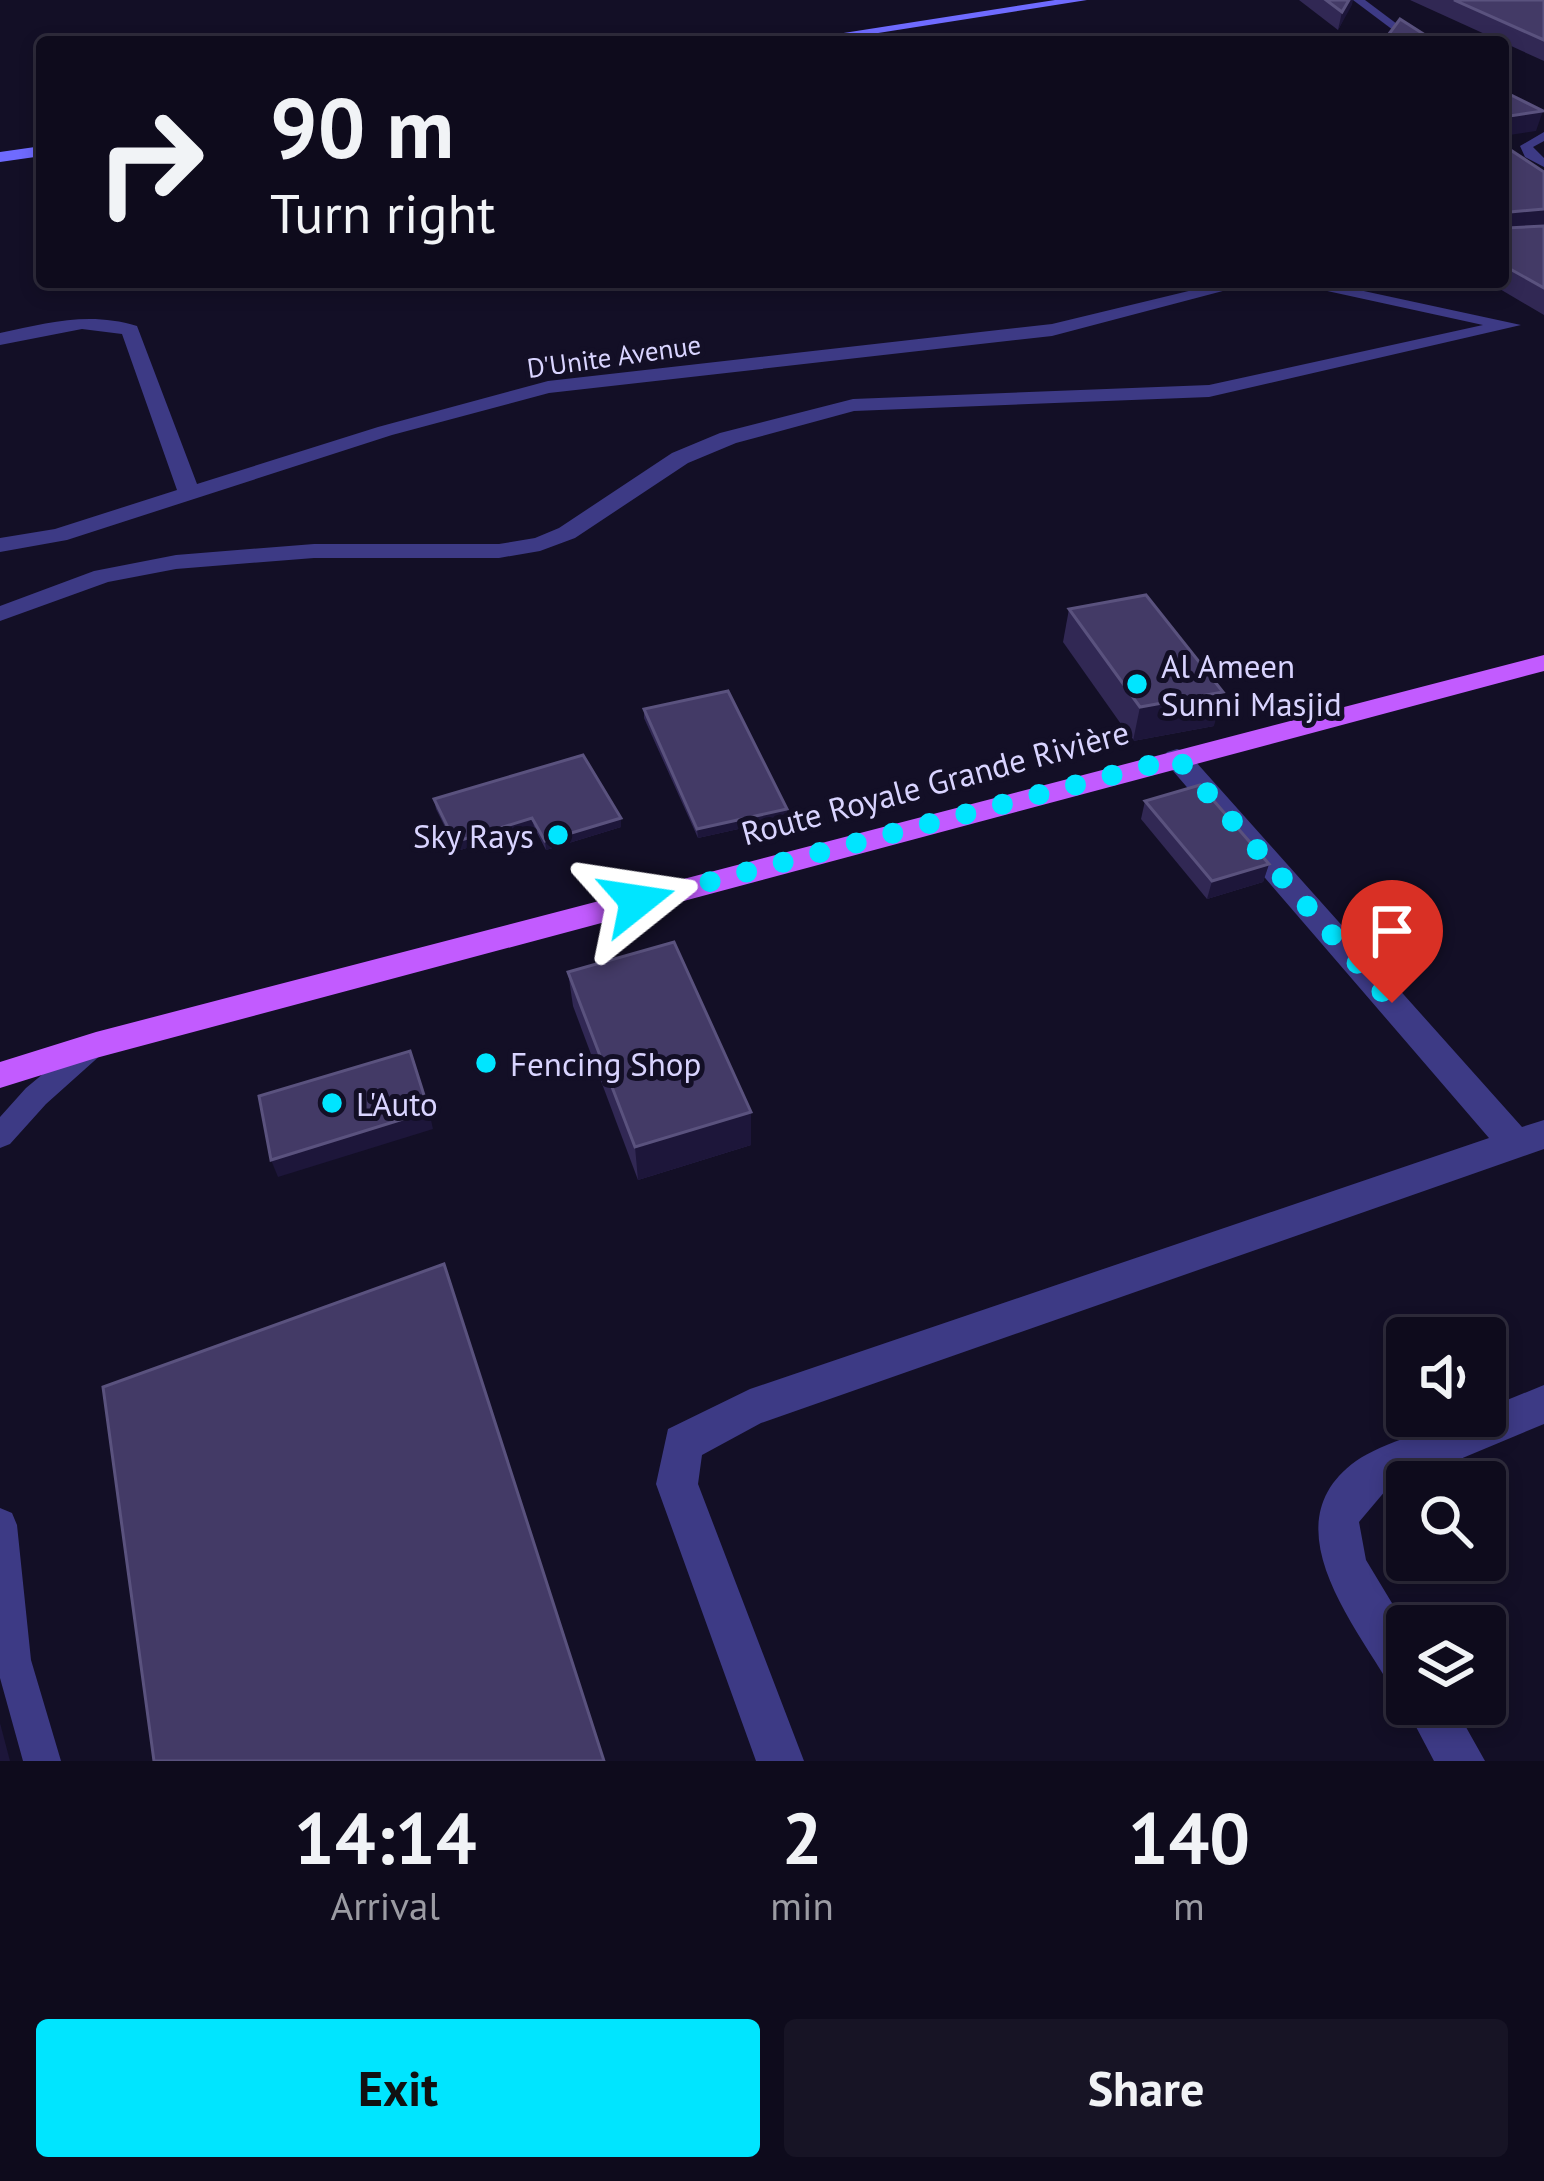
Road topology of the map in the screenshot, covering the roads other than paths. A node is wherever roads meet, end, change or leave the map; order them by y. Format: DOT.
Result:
graph roads {
  1 [pos="1081,0"];
  2 [pos="1358,0"];
  3 [pos="835,36"];
  4 [pos="1408,36"];
  5 [pos="1544,136"];
  6 [pos="36,152"];
  7 [pos="0,157"];
  8 [pos="1544,163"];
  9 [pos="1224,288"];
  10 [pos="1325,288"];
  11 [pos="0,339"];
  12 [pos="189,492"];
  13 [pos="0,545"];
  14 [pos="0,614"];
  15 [pos="1544,663"];
  16 [pos="1177,758"];
  17 [pos="96,1045"];
  18 [pos="0,1076"];
  19 [pos="0,1136"];
  20 [pos="1529,1139"];
  21 [pos="1544,1404"];
  22 [pos="0,1525"];
  23 [pos="1386,1635"];
  24 [pos="1440,1725"];
  25 [pos="42,1761"];
  26 [pos="780,1761"];
  27 [pos="1461,1761"];
  1 -- 3 [label="street"];
  2 -- 4 [label="lane"];
  5 -- 8 [label="lane"];
  6 -- 7 [label="street"];
  9 -- 12 [label="street, D'Unite Avenue"];
  10 -- 14 [label="street"];
  11 -- 12 [label="street"];
  12 -- 13 [label="street, D'Unite Avenue"];
  15 -- 16 [label="main road, Route Royale Grande Rivière"];
  16 -- 17 [label="main road, Route Royale Grande Rivière"];
  16 -- 20 [label="street"];
  17 -- 18 [label="main road, Route Royale Grande Rivière"];
  17 -- 19 [label="lane"];
  20 -- 26 [label="street"];
  21 -- 23 [label="street"];
  22 -- 25 [label="lane"];
  24 -- 27 [label="street"];
}
